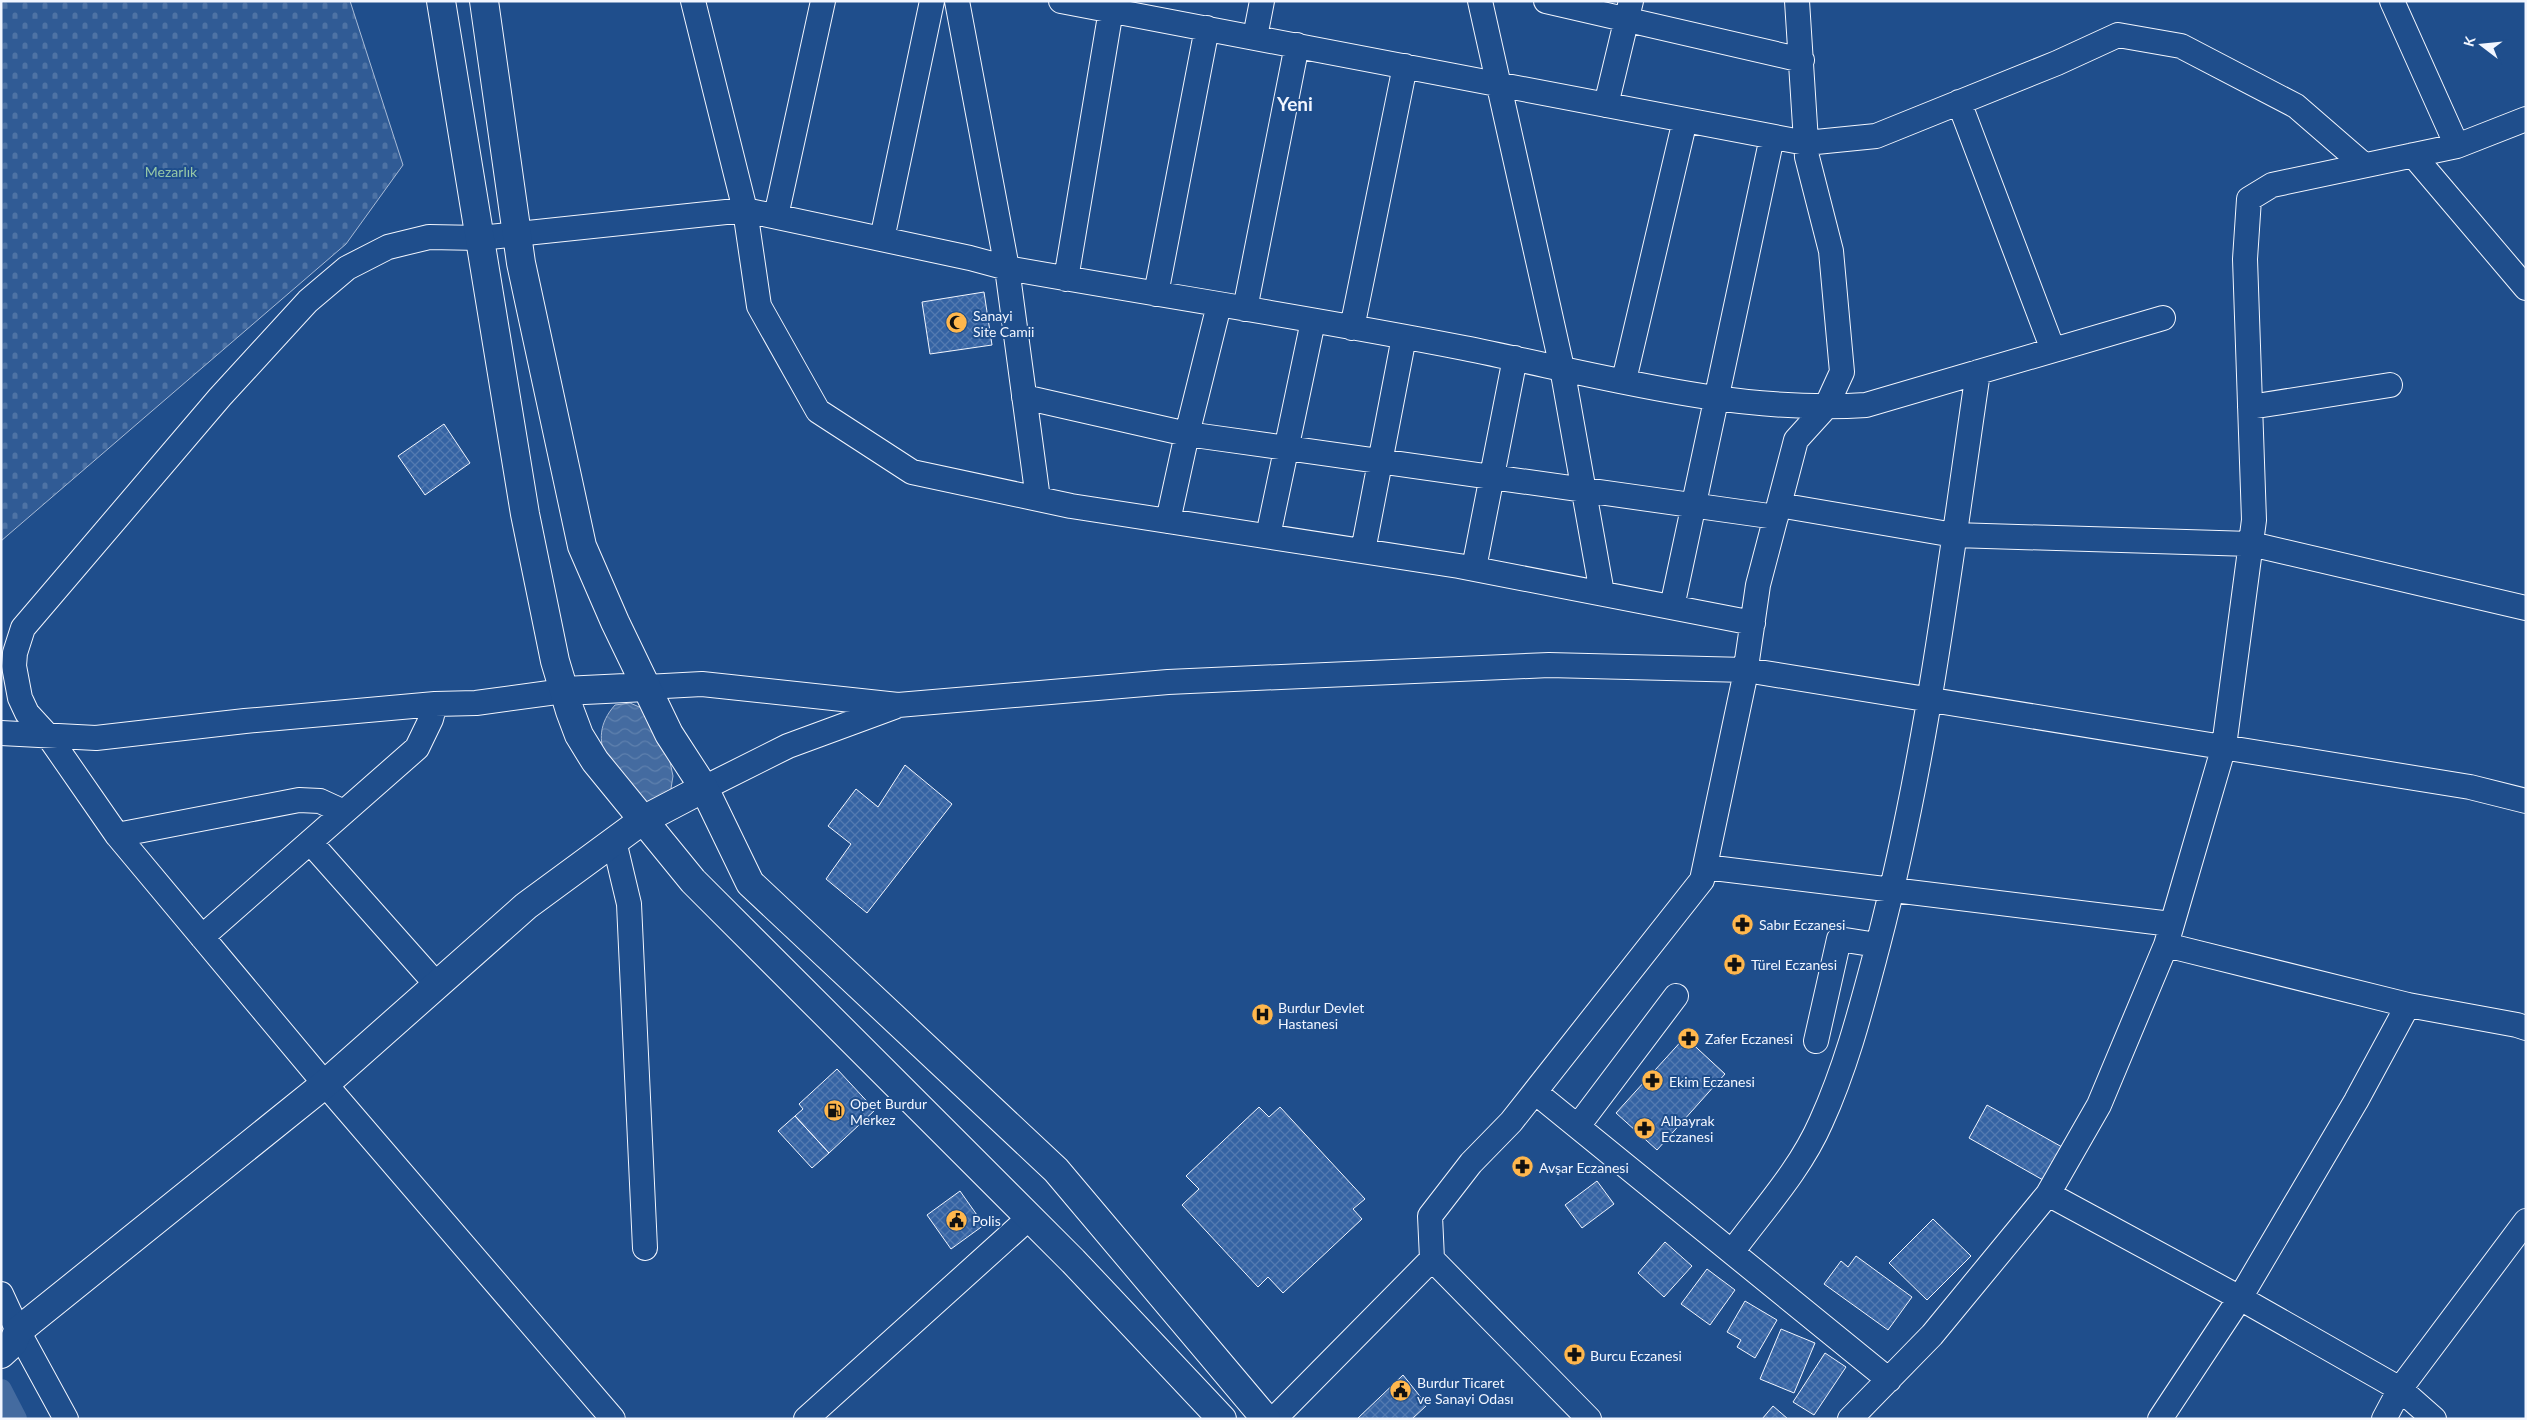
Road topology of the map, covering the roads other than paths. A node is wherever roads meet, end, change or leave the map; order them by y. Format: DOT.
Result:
graph roads {
  1 [pos="442,1"];
  2 [pos="484,1"];
  3 [pos="693,1"];
  4 [pos="823,1"];
  5 [pos="932,1"];
  6 [pos="957,1"];
  7 [pos="1061,1"];
  8 [pos="1262,1"];
  9 [pos="1480,1"];
  10 [pos="1546,1"];
  11 [pos="1797,1"];
  12 [pos="2392,1"];
  13 [pos="1111,10"];
  14 [pos="1629,10"];
  15 [pos="1207,28"];
  16 [pos="1255,37"];
  17 [pos="1297,45"];
  18 [pos="1802,60"];
  19 [pos="1405,66"];
  20 [pos="1500,84"];
  21 [pos="1960,102"];
  22 [pos="1606,105"];
  23 [pos="2526,119"];
  24 [pos="1685,120"];
  25 [pos="1772,137"];
  26 [pos="1806,143"];
  27 [pos="2457,146"];
  28 [pos="2413,155"];
  29 [pos="2364,166"];
  30 [pos="744,210"];
  31 [pos="776,216"];
  32 [pos="516,234"];
  33 [pos="480,238"];
  34 [pos="882,239"];
  35 [pos="1007,268"];
  36 [pos="1066,279"];
  37 [pos="2526,288"];
  38 [pos="1156,294"];
  39 [pos="1219,305"];
  40 [pos="1245,309"];
  41 [pos="2163,318"];
  42 [pos="1313,321"];
  43 [pos="1352,328"];
  44 [pos="1404,337"];
  45 [pos="2053,350"];
  46 [pos="1515,358"];
  47 [pos="1562,368"];
  48 [pos="1978,372"];
  49 [pos="1624,380"];
  50 [pos="2390,385"];
  51 [pos="1024,397"];
  52 [pos="1718,399"];
  53 [pos="2250,406"];
  54 [pos="1826,407"];
  55 [pos="1187,434"];
  56 [pos="1286,448"];
  57 [pos="1381,461"];
  58 [pos="1492,476"];
  59 [pos="1584,489"];
  60 [pos="1038,499"];
  61 [pos="1694,505"];
  62 [pos="1777,511"];
  63 [pos="1168,521"];
  64 [pos="1954,535"];
  65 [pos="1268,536"];
  66 [pos="2251,544"];
  67 [pos="1363,551"];
  68 [pos="1474,568"];
  69 [pos="1602,593"];
  70 [pos="1672,607"];
  71 [pos="2526,608"];
  72 [pos="1753,622"];
  73 [pos="1746,670"];
  74 [pos="646,687"];
  75 [pos="564,691"];
  76 [pos="1930,700"];
  77 [pos="435,704"];
  78 [pos="898,706"];
  79 [pos="1,733"];
  80 [pos="49,737"];
  81 [pos="2224,746"];
  82 [pos="704,788"];
  83 [pos="2526,802"];
  84 [pos="344,812"];
  85 [pos="644,820"];
  86 [pos="117,835"];
  87 [pos="614,841"];
  88 [pos="310,842"];
  89 [pos="1704,867"];
  90 [pos="1892,890"];
  91 [pos="2168,934"];
  92 [pos="202,937"];
  93 [pos="1878,945"];
  94 [pos="436,985"];
  95 [pos="1676,996"];
  96 [pos="2408,1005"];
  97 [pos="2526,1028"];
  98 [pos="1816,1041"];
  99 [pos="325,1084"];
  100 [pos="1535,1092"];
  101 [pos="1578,1126"];
  102 [pos="2048,1194"];
  103 [pos="1030,1217"];
  104 [pos="2523,1231"];
  105 [pos="645,1248"];
  106 [pos="1732,1252"];
  107 [pos="1432,1259"];
  108 [pos="1,1294"];
  109 [pos="2240,1298"];
  110 [pos="8,1339"];
  111 [pos="1889,1380"];
  112 [pos="2400,1389"];
  113 [pos="66,1419"];
  114 [pos="613,1419"];
  115 [pos="806,1419"];
  116 [pos="1222,1419"];
  117 [pos="1266,1419"];
  118 [pos="1274,1419"];
  119 [pos="1589,1419"];
  120 [pos="1850,1419"];
  121 [pos="2160,1419"];
  122 [pos="2384,1419"];
  123 [pos="2434,1419"];
  1 -- 33 [label="main road"];
  2 -- 32 [label="main road"];
  3 -- 30 [label="street"];
  4 -- 31 [label="street"];
  5 -- 34 [label="street"];
  6 -- 35 [label="street"];
  7 -- 13 [label="street"];
  8 -- 16 [label="street"];
  9 -- 20 [label="street"];
  10 -- 14 [label="street"];
  11 -- 18 [label="street"];
  12 -- 27 [label="street"];
  13 -- 15 [label="street"];
  13 -- 36 [label="street"];
  14 -- 18 [label="street"];
  14 -- 22 [label="street"];
  15 -- 16 [label="street"];
  15 -- 38 [label="street"];
  16 -- 17 [label="street"];
  17 -- 19 [label="street"];
  17 -- 40 [label="street"];
  18 -- 26 [label="street"];
  19 -- 20 [label="street"];
  19 -- 43 [label="street"];
  20 -- 22 [label="street"];
  20 -- 47 [label="street"];
  21 -- 26 [label="street"];
  21 -- 29 [label="street"];
  21 -- 45 [label="street"];
  22 -- 24 [label="street"];
  23 -- 27 [label="street"];
  24 -- 25 [label="street"];
  24 -- 49 [label="street"];
  25 -- 26 [label="street"];
  25 -- 52 [label="street"];
  26 -- 54 [label="street"];
  27 -- 28 [label="street"];
  28 -- 29 [label="street"];
  28 -- 37 [label="street"];
  29 -- 53 [label="street"];
  30 -- 31 [label="street"];
  30 -- 32 [label="street"];
  30 -- 60 [label="street"];
  31 -- 34 [label="street"];
  32 -- 33 [label="street"];
  32 -- 74 [label="main road"];
  33 -- 75 [label="main road"];
  33 -- 80 [label="street"];
  34 -- 35 [label="street"];
  35 -- 36 [label="street"];
  35 -- 51 [label="street"];
  36 -- 38 [label="street"];
  38 -- 39 [label="street"];
  39 -- 40 [label="street"];
  39 -- 55 [label="street"];
  40 -- 42 [label="street"];
  41 -- 45 [label="street"];
  42 -- 43 [label="street"];
  42 -- 56 [label="street"];
  43 -- 44 [label="street"];
  44 -- 46 [label="street"];
  44 -- 57 [label="street"];
  45 -- 48 [label="street"];
  46 -- 47 [label="street"];
  46 -- 58 [label="street"];
  47 -- 49 [label="street"];
  47 -- 59 [label="street"];
  48 -- 54 [label="street"];
  48 -- 64 [label="street"];
  49 -- 52 [label="street"];
  50 -- 53 [label="street"];
  51 -- 55 [label="street"];
  51 -- 60 [label="street"];
  52 -- 54 [label="street"];
  52 -- 61 [label="street"];
  53 -- 66 [label="street"];
  54 -- 62 [label="street"];
  55 -- 56 [label="street"];
  55 -- 63 [label="street"];
  56 -- 57 [label="street"];
  56 -- 65 [label="street"];
  57 -- 58 [label="street"];
  57 -- 67 [label="street"];
  58 -- 59 [label="street"];
  58 -- 68 [label="street"];
  59 -- 61 [label="street"];
  59 -- 69 [label="street"];
  60 -- 63 [label="street"];
  61 -- 62 [label="street"];
  61 -- 70 [label="street"];
  62 -- 64 [label="street"];
  62 -- 72 [label="street"];
  63 -- 65 [label="street"];
  64 -- 66 [label="street"];
  64 -- 76 [label="street"];
  65 -- 67 [label="street"];
  66 -- 71 [label="street"];
  66 -- 81 [label="street"];
  67 -- 68 [label="street"];
  68 -- 69 [label="street"];
  69 -- 70 [label="street"];
  70 -- 72 [label="street"];
  72 -- 73 [label="street"];
  73 -- 76 [label="street"];
  73 -- 78 [label="street"];
  73 -- 89 [label="street"];
  74 -- 75 [label="main road"];
  74 -- 78 [label="street"];
  74 -- 82 [label="main road"];
  75 -- 77 [label="street"];
  75 -- 85 [label="main road"];
  76 -- 81 [label="street"];
  76 -- 90 [label="street"];
  77 -- 80 [label="street"];
  77 -- 84 [label="street"];
  78 -- 82 [label="street"];
  79 -- 80 [label="street"];
  80 -- 86 [label="street"];
  81 -- 83 [label="street"];
  81 -- 91 [label="street"];
  82 -- 85 [label="main road"];
  82 -- 117 [label="main road"];
  84 -- 86 [label="street"];
  84 -- 88 [label="street"];
  85 -- 87 [label="main road"];
  85 -- 103 [label="main road"];
  86 -- 92 [label="street"];
  87 -- 94 [label="main road"];
  87 -- 105 [label="street"];
  88 -- 92 [label="street"];
  88 -- 94 [label="street"];
  89 -- 90 [label="street"];
  89 -- 100 [label="street"];
  90 -- 91 [label="street"];
  90 -- 93 [label="street"];
  91 -- 96 [label="street"];
  91 -- 102 [label="street"];
  92 -- 99 [label="street"];
  93 -- 98 [label="street"];
  93 -- 106 [label="street"];
  94 -- 99 [label="main road"];
  95 -- 101 [label="street"];
  96 -- 97 [label="street"];
  96 -- 109 [label="street"];
  99 -- 110 [label="main road"];
  99 -- 114 [label="street"];
  100 -- 101 [label="street"];
  100 -- 107 [label="street"];
  101 -- 106 [label="street"];
  102 -- 109 [label="street"];
  102 -- 111 [label="street"];
  103 -- 115 [label="street"];
  103 -- 116 [label="main road"];
  104 -- 112 [label="street"];
  106 -- 111 [label="street"];
  107 -- 118 [label="street"];
  107 -- 119 [label="street"];
  108 -- 110 [label="street"];
  109 -- 112 [label="street"];
  109 -- 121 [label="street"];
  110 -- 113 [label="street"];
  111 -- 120 [label="street"];
  112 -- 122 [label="street"];
  112 -- 123 [label="street"];
}
